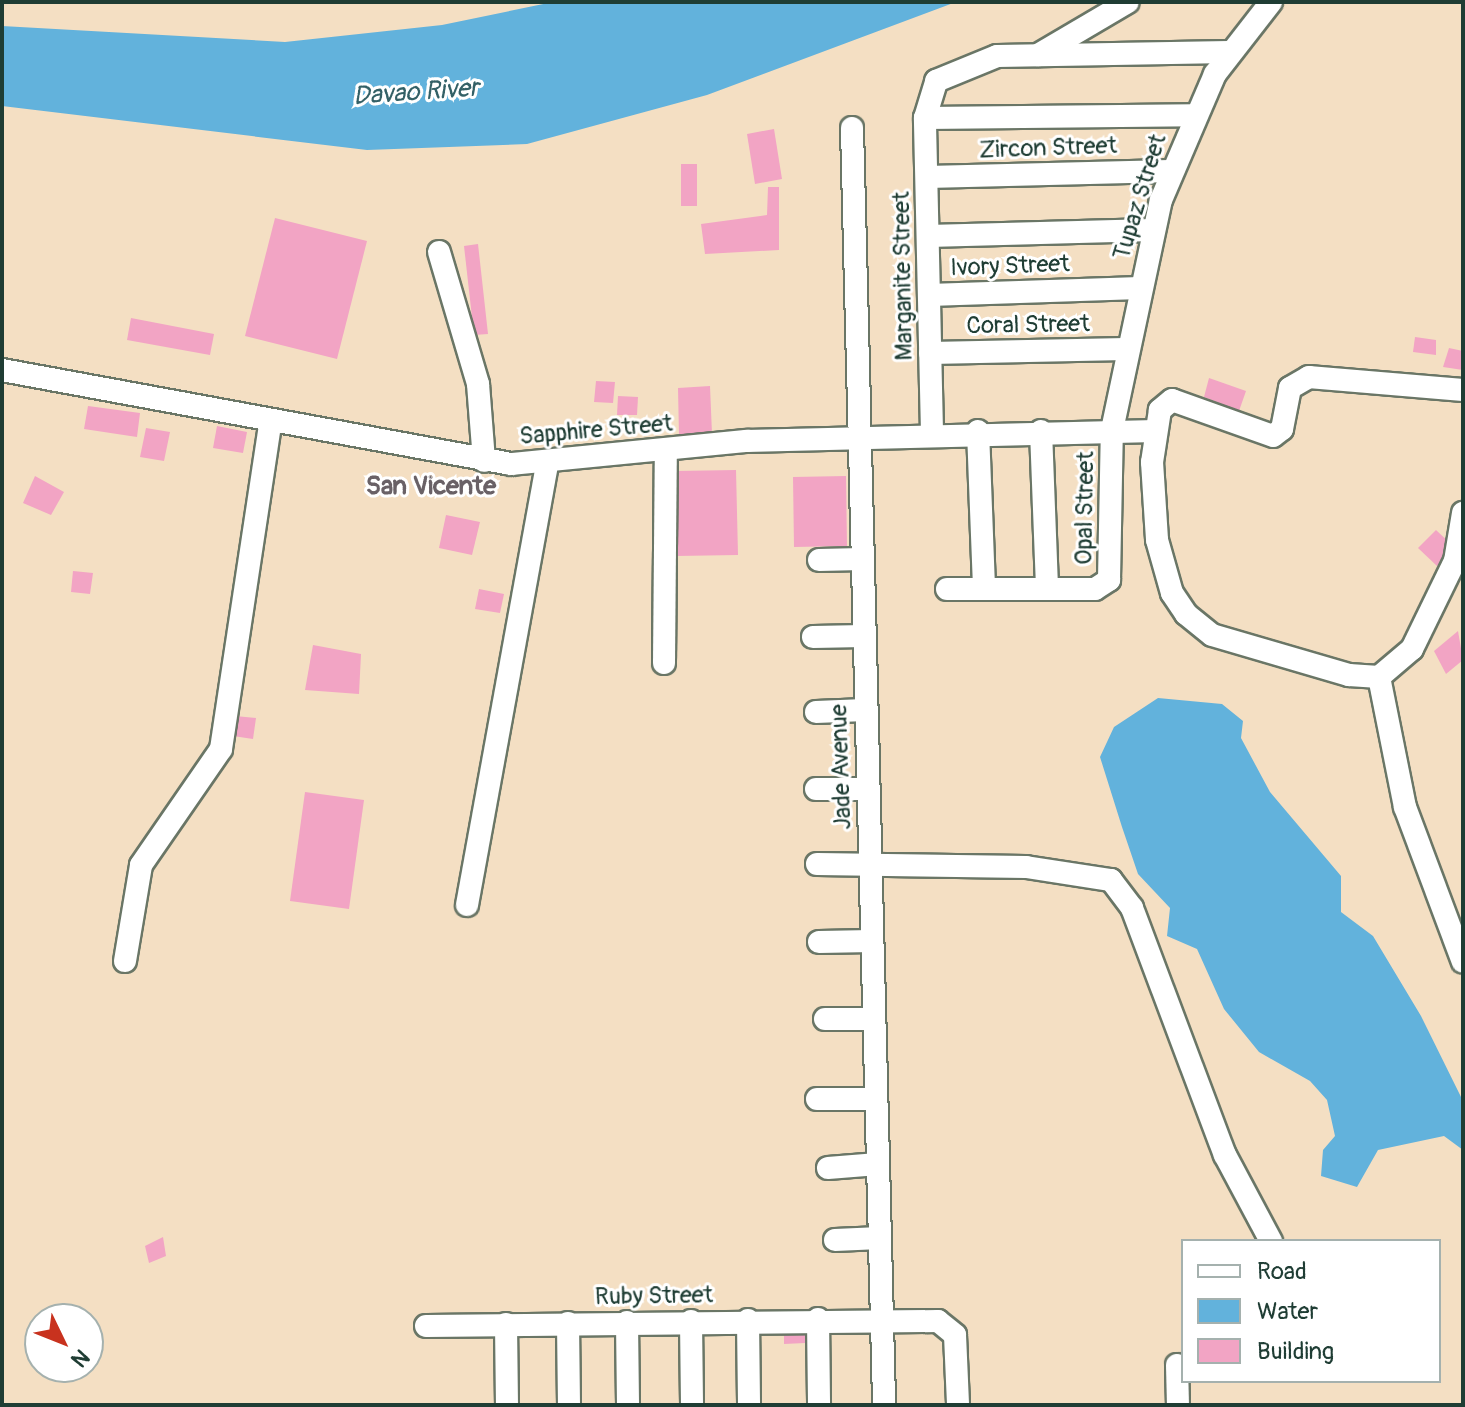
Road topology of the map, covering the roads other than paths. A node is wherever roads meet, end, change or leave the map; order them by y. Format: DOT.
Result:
graph roads {
  1 [pos="1128,2"];
  2 [pos="1271,2"];
  3 [pos="1229,52"];
  4 [pos="1038,55"];
  5 [pos="1194,115"];
  6 [pos="925,118"];
  7 [pos="852,128"];
  8 [pos="1170,171"];
  9 [pos="927,177"];
  10 [pos="1153,230"];
  11 [pos="928,236"];
  12 [pos="439,252"];
  13 [pos="1140,288"];
  14 [pos="929,295"];
  15 [pos="1126,349"];
  16 [pos="930,353"];
  17 [pos="2,370"];
  18 [pos="1463,390"];
  19 [pos="270,424"];
  20 [pos="1112,430"];
  21 [pos="978,431"];
  22 [pos="1041,431"];
  23 [pos="1155,431"];
  24 [pos="932,432"];
  25 [pos="858,437"];
  26 [pos="666,450"];
  27 [pos="484,461"];
  28 [pos="547,465"];
  29 [pos="1463,513"];
  30 [pos="862,559"];
  31 [pos="819,560"];
  32 [pos="947,589"];
  33 [pos="984,589"];
  34 [pos="1047,589"];
  35 [pos="864,636"];
  36 [pos="813,637"];
  37 [pos="664,663"];
  38 [pos="1379,677"];
  39 [pos="865,710"];
  40 [pos="816,712"];
  41 [pos="816,789"];
  42 [pos="868,789"];
  43 [pos="870,863"];
  44 [pos="817,864"];
  45 [pos="467,905"];
  46 [pos="872,941"];
  47 [pos="819,942"];
  48 [pos="125,961"];
  49 [pos="1463,962"];
  50 [pos="825,1019"];
  51 [pos="874,1019"];
  52 [pos="817,1099"];
  53 [pos="876,1099"];
  54 [pos="878,1164"];
  55 [pos="828,1168"];
  56 [pos="880,1238"];
  57 [pos="1270,1239"];
  58 [pos="835,1240"];
  59 [pos="818,1319"];
  60 [pos="748,1320"];
  61 [pos="882,1320"];
  62 [pos="691,1321"];
  63 [pos="627,1322"];
  64 [pos="568,1323"];
  65 [pos="506,1324"];
  66 [pos="426,1326"];
  67 [pos="1177,1365"];
  68 [pos="507,1405"];
  69 [pos="569,1405"];
  70 [pos="628,1405"];
  71 [pos="692,1405"];
  72 [pos="749,1405"];
  73 [pos="819,1405"];
  74 [pos="884,1405"];
  75 [pos="958,1405"];
  76 [pos="1178,1405"];
  1 -- 4 [label="street"];
  2 -- 3 [label="street, Tupaz Street"];
  3 -- 4 [label="street"];
  3 -- 5 [label="street, Tupaz Street"];
  4 -- 6 [label="street"];
  5 -- 6 [label="street"];
  5 -- 8 [label="street, Tupaz Street"];
  6 -- 9 [label="street, Marganite Street"];
  7 -- 25 [label="street, Jade Avenue"];
  8 -- 9 [label="street, Zircon Street"];
  8 -- 10 [label="street, Tupaz Street"];
  9 -- 11 [label="street, Marganite Street"];
  10 -- 11 [label="street"];
  10 -- 13 [label="street, Tupaz Street"];
  11 -- 14 [label="street, Marganite Street"];
  12 -- 27 [label="street"];
  13 -- 14 [label="street, Ivory Street"];
  13 -- 15 [label="street, Tupaz Street"];
  14 -- 16 [label="street, Marganite Street"];
  15 -- 16 [label="street, Coral Street"];
  15 -- 20 [label="street, Tupaz Street"];
  16 -- 24 [label="street, Marganite Street"];
  17 -- 19 [label="street, Sapphire Street"];
  18 -- 23 [label="street"];
  19 -- 27 [label="street, Sapphire Street"];
  19 -- 48 [label="street"];
  20 -- 22 [label="street, Sapphire Street"];
  20 -- 23 [label="street, Sapphire Street"];
  20 -- 34 [label="street, Opal Street"];
  21 -- 22 [label="street, Sapphire Street"];
  21 -- 24 [label="street, Sapphire Street"];
  21 -- 33 [label="street"];
  22 -- 34 [label="street"];
  23 -- 38 [label="street"];
  24 -- 25 [label="street, Sapphire Street"];
  25 -- 26 [label="street, Sapphire Street"];
  25 -- 30 [label="street, Jade Avenue"];
  26 -- 28 [label="street, Sapphire Street"];
  26 -- 37 [label="street"];
  27 -- 28 [label="street, Sapphire Street"];
  28 -- 45 [label="street"];
  29 -- 38 [label="street"];
  30 -- 31 [label="street"];
  30 -- 35 [label="street, Jade Avenue"];
  32 -- 33 [label="street"];
  33 -- 34 [label="street"];
  35 -- 36 [label="street"];
  35 -- 39 [label="street, Jade Avenue"];
  38 -- 49 [label="street"];
  39 -- 40 [label="street"];
  39 -- 42 [label="street, Jade Avenue"];
  41 -- 42 [label="street"];
  42 -- 43 [label="street, Jade Avenue"];
  43 -- 44 [label="street"];
  43 -- 46 [label="street, Jade Avenue"];
  43 -- 57 [label="street"];
  46 -- 47 [label="street"];
  46 -- 51 [label="street, Jade Avenue"];
  50 -- 51 [label="street"];
  51 -- 53 [label="street, Jade Avenue"];
  52 -- 53 [label="street"];
  53 -- 54 [label="street, Jade Avenue"];
  54 -- 55 [label="street"];
  54 -- 56 [label="street, Jade Avenue"];
  56 -- 58 [label="street"];
  56 -- 61 [label="street, Jade Avenue"];
  59 -- 60 [label="street, Ruby Street"];
  59 -- 61 [label="street, Ruby Street"];
  59 -- 73 [label="street"];
  60 -- 62 [label="street, Ruby Street"];
  60 -- 72 [label="street"];
  61 -- 74 [label="street, Jade Avenue"];
  61 -- 75 [label="street, Ruby Street"];
  62 -- 63 [label="street, Ruby Street"];
  62 -- 71 [label="street"];
  63 -- 64 [label="street, Ruby Street"];
  63 -- 70 [label="street"];
  64 -- 65 [label="street, Ruby Street"];
  64 -- 69 [label="street"];
  65 -- 66 [label="street, Ruby Street"];
  65 -- 68 [label="street"];
  67 -- 76 [label="street"];
}
